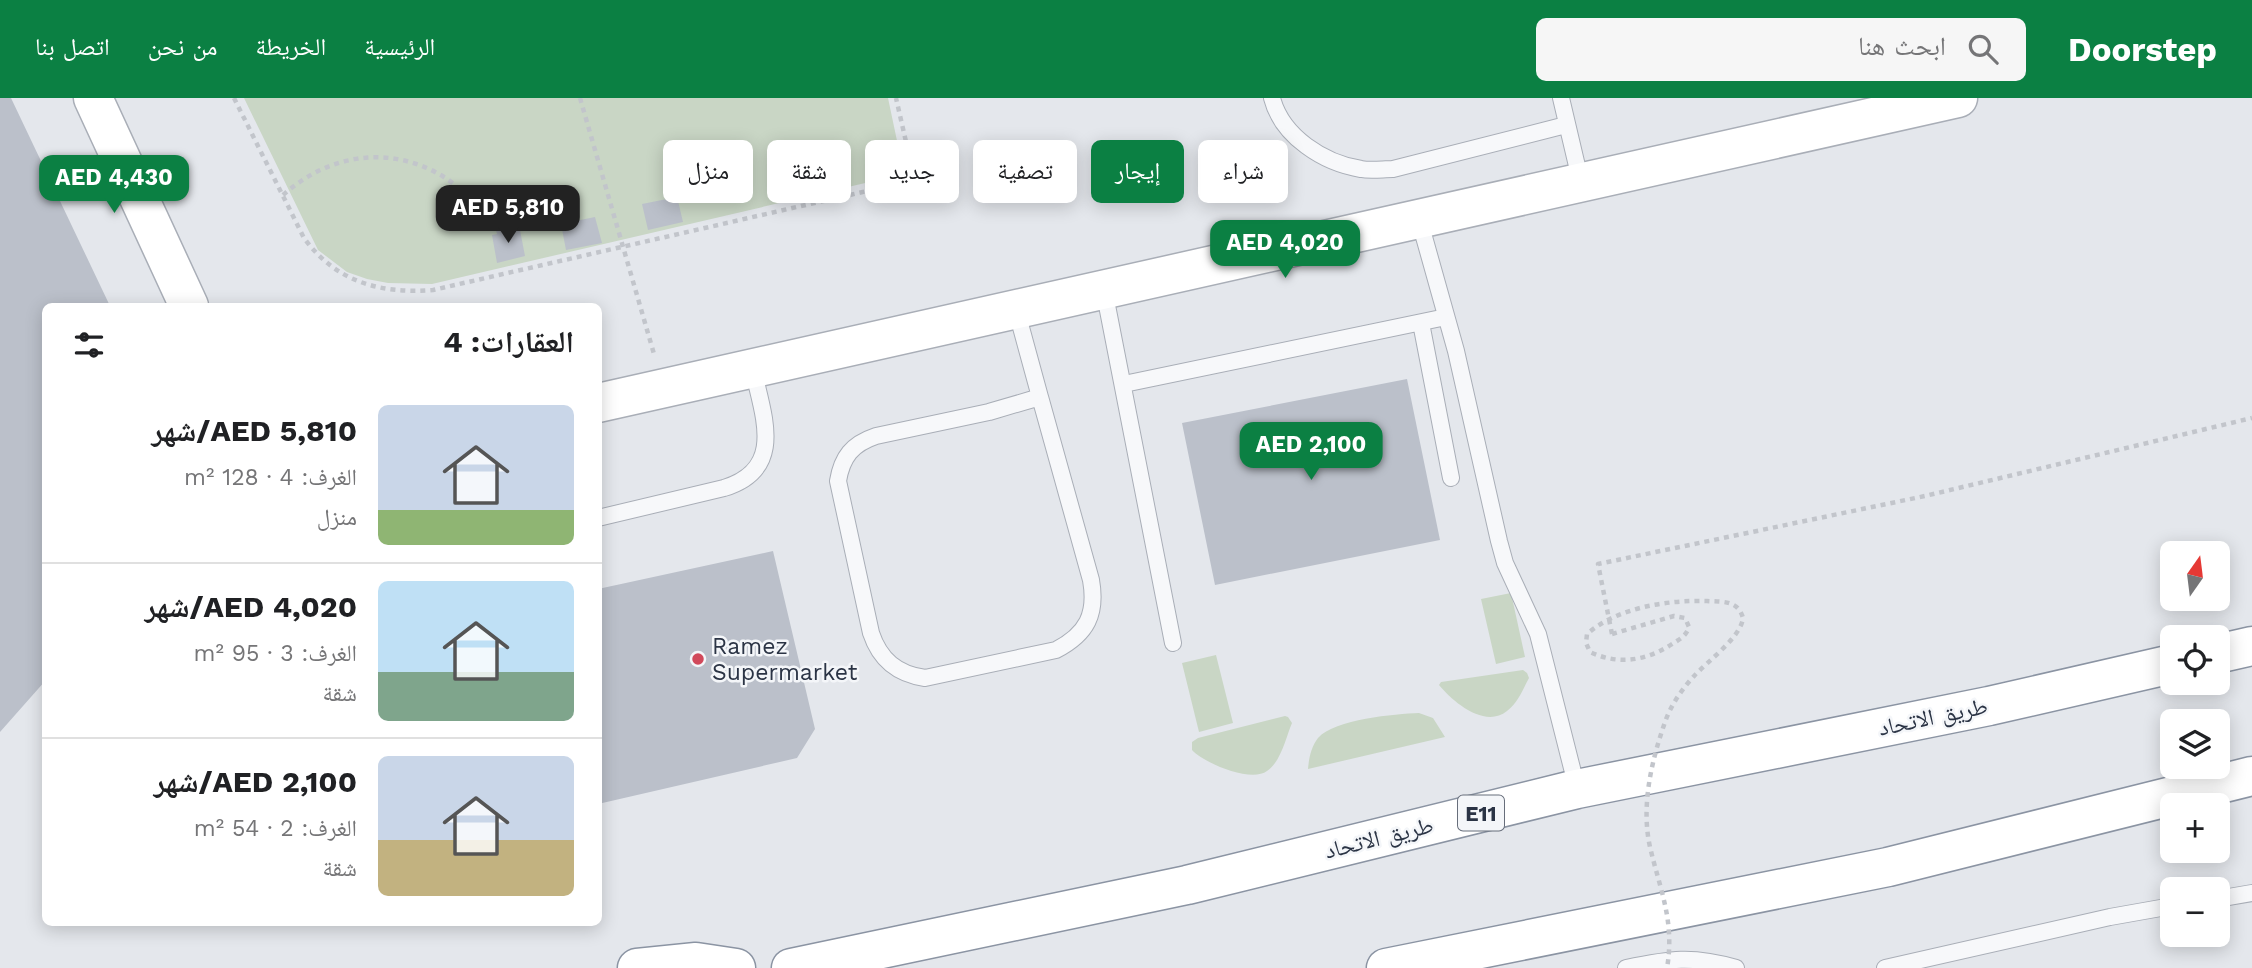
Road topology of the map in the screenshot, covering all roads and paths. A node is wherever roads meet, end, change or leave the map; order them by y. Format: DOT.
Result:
graph roads {
  1 [pos="93,98"];
  2 [pos="234,98"];
  3 [pos="580,98"];
  4 [pos="896,98"];
  5 [pos="1272,98"];
  6 [pos="1560,98"];
  7 [pos="1958,98"];
  8 [pos="1566,125"];
  9 [pos="1581,183"];
  10 [pos="283,195"];
  11 [pos="482,216"];
  12 [pos="1419,219"];
  13 [pos="622,247"];
  14 [pos="1104,290"];
  15 [pos="188,303"];
  16 [pos="1016,309"];
  17 [pos="1446,317"];
  18 [pos="1421,323"];
  19 [pos="753,369"];
  20 [pos="1124,384"];
  21 [pos="664,389"];
  22 [pos="1040,397"];
  23 [pos="602,402"];
  24 [pos="2252,418"];
  25 [pos="1451,478"];
  26 [pos="602,517"];
  27 [pos="1173,643"];
  28 [pos="2252,646"];
  29 [pos="2230,651"];
  30 [pos="2160,667"];
  31 [pos="2252,776"];
  32 [pos="1577,789"];
  33 [pos="2252,894"];
  34 [pos="2230,897"];
  35 [pos="2160,908"];
  36 [pos="1911,965"];
  37 [pos="1413,966"];
  38 [pos="638,968"];
  39 [pos="736,968"];
  40 [pos="791,968"];
  41 [pos="1626,968"];
  42 [pos="1667,968"];
  43 [pos="1736,968"];
  44 [pos="1885,968"];
  1 -- 15 [label="main road"];
  2 -- 10 [label="path"];
  3 -- 13 [label="path"];
  4 -- 13 [label="path"];
  5 -- 8 [label="lane"];
  6 -- 8 [label="lane"];
  7 -- 9 [label="main road"];
  8 -- 9 [label="lane"];
  9 -- 12 [label="main road"];
  10 -- 11 [label="path"];
  10 -- 13 [label="path"];
  12 -- 14 [label="main road"];
  12 -- 17 [label="lane"];
  13 -- 21 [label="path"];
  14 -- 16 [label="main road"];
  14 -- 20 [label="lane"];
  16 -- 19 [label="main road"];
  16 -- 22 [label="lane"];
  17 -- 18 [label="lane"];
  17 -- 32 [label="lane"];
  18 -- 20 [label="lane"];
  18 -- 25 [label="lane"];
  19 -- 21 [label="main road"];
  19 -- 26 [label="lane"];
  20 -- 27 [label="lane"];
  21 -- 23 [label="main road"];
  22 -- 22 [label="lane"];
  24 -- 42 [label="path, bridge"];
  28 -- 29 [label="main road"];
  30 -- 32 [label="main road, طريق الاتحاد / E11"];
  31 -- 37 [label="main road"];
  32 -- 40 [label="main road, طريق الاتحاد / E11"];
  33 -- 34 [label="lane"];
  35 -- 36 [label="lane"];
  36 -- 44 [label="lane"];
  38 -- 39 [label="main road"];
  41 -- 43 [label="lane"];
}
